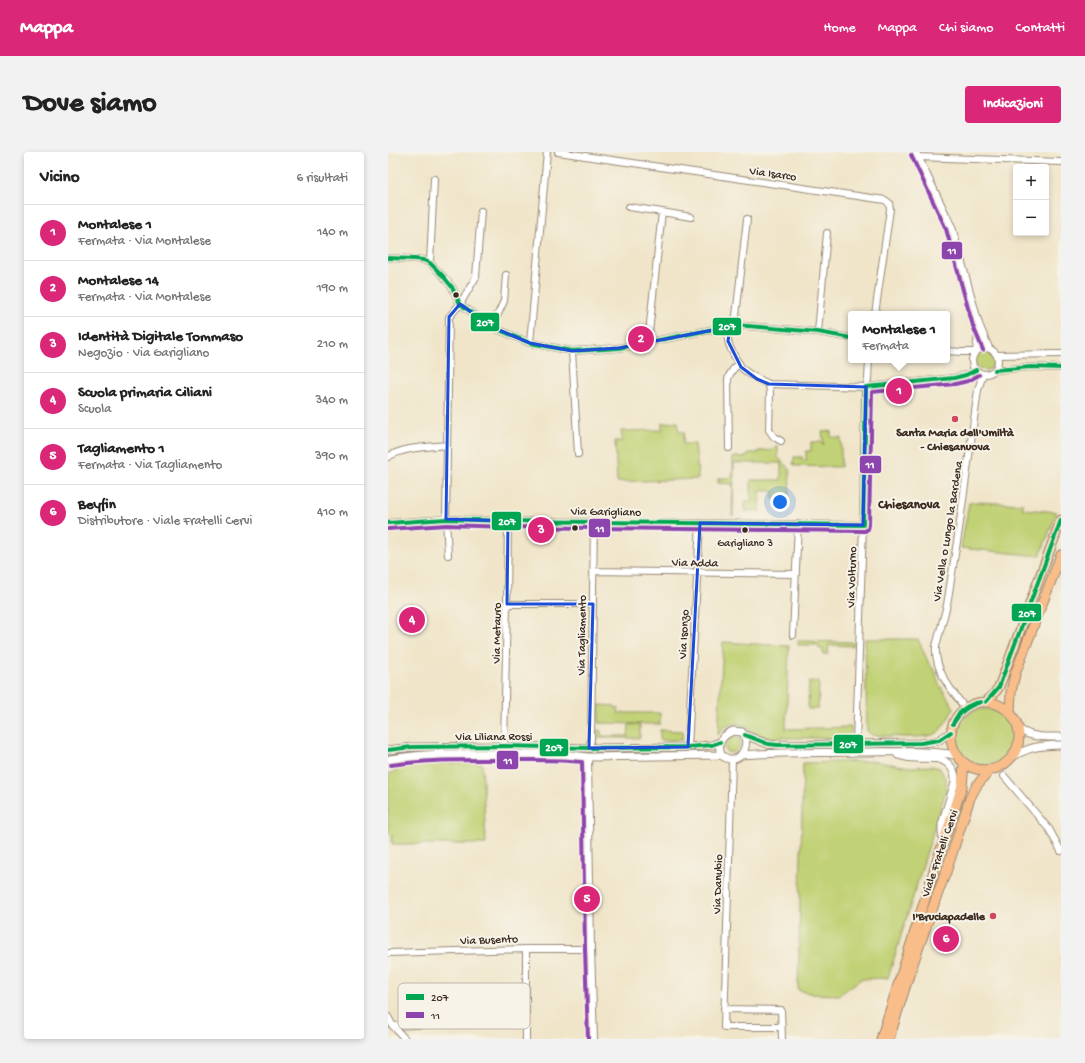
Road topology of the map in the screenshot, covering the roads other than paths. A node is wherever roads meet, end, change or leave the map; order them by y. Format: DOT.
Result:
graph roads {
  1 [pos="547,152"];
  2 [pos="558,152"];
  3 [pos="917,154"];
  4 [pos="1061,162"];
  5 [pos="434,179"];
  6 [pos="629,207"];
  7 [pos="481,211"];
  8 [pos="662,212"];
  9 [pos="691,217"];
  10 [pos="747,219"];
  11 [pos="827,233"];
  12 [pos="388,258"];
  13 [pos="430,263"];
  14 [pos="506,275"];
  15 [pos="460,304"];
  16 [pos="875,311"];
  17 [pos="980,324"];
  18 [pos="737,325"];
  19 [pos="492,327"];
  20 [pos="818,332"];
  21 [pos="848,337"];
  22 [pos="648,342"];
  23 [pos="530,343"];
  24 [pos="989,348"];
  25 [pos="572,351"];
  26 [pos="950,351"];
  27 [pos="976,352"];
  28 [pos="1061,354"];
  29 [pos="997,355"];
  30 [pos="739,363"];
  31 [pos="869,363"];
  32 [pos="1061,368"];
  33 [pos="976,370"];
  34 [pos="995,370"];
  35 [pos="983,374"];
  36 [pos="769,384"];
  37 [pos="866,387"];
  38 [pos="781,441"];
  39 [pos="447,445"];
  40 [pos="729,448"];
  41 [pos="578,454"];
  42 [pos="388,457"];
  43 [pos="446,518"];
  44 [pos="1061,520"];
  45 [pos="508,521"];
  46 [pos="594,521"];
  47 [pos="388,523"];
  48 [pos="700,523"];
  49 [pos="798,524"];
  50 [pos="863,525"];
  51 [pos="448,555"];
  52 [pos="1061,555"];
  53 [pos="593,572"];
  54 [pos="698,573"];
  55 [pos="796,574"];
  56 [pos="507,604"];
  57 [pos="593,604"];
  58 [pos="793,635"];
  59 [pos="986,702"];
  60 [pos="965,708"];
  61 [pos="1010,712"];
  62 [pos="1019,729"];
  63 [pos="951,732"];
  64 [pos="745,735"];
  65 [pos="1061,737"];
  66 [pos="720,742"];
  67 [pos="856,744"];
  68 [pos="1061,745"];
  69 [pos="504,746"];
  70 [pos="688,747"];
  71 [pos="589,748"];
  72 [pos="886,752"];
  73 [pos="721,755"];
  74 [pos="741,755"];
  75 [pos="956,755"];
  76 [pos="389,756"];
  77 [pos="588,757"];
  78 [pos="1012,757"];
  79 [pos="732,760"];
  80 [pos="964,764"];
  81 [pos="990,770"];
  82 [pos="1004,776"];
  83 [pos="943,842"];
  84 [pos="1061,851"];
  85 [pos="526,949"];
  86 [pos="591,949"];
  87 [pos="388,953"];
  88 [pos="526,983"];
  89 [pos="724,1009"];
  90 [pos="388,1017"];
  91 [pos="393,1026"];
  92 [pos="398,1026"];
  93 [pos="781,1027"];
  94 [pos="405,1039"];
  95 [pos="594,1039"];
  96 [pos="782,1039"];
  97 [pos="881,1039"];
  98 [pos="889,1039"];
  1 -- 23 [label="street"];
  2 -- 16 [label="street, Via Isarco"];
  3 -- 4 [label="street"];
  3 -- 17 [label="street"];
  5 -- 13 [label="street"];
  6 -- 8 [label="street"];
  7 -- 15 [label="street"];
  8 -- 9 [label="street"];
  8 -- 22 [label="street"];
  10 -- 18 [label="street"];
  11 -- 20 [label="street"];
  12 -- 13 [label="street"];
  13 -- 15 [label="street"];
  14 -- 19 [label="street"];
  15 -- 19 [label="street"];
  15 -- 39 [label="street"];
  17 -- 24 [label="street"];
  17 -- 27 [label="street"];
  18 -- 20 [label="street"];
  18 -- 22 [label="street"];
  18 -- 30 [label="street"];
  19 -- 23 [label="street"];
  20 -- 21 [label="street"];
  22 -- 25 [label="street"];
  23 -- 25 [label="street"];
  24 -- 27 [label="street"];
  24 -- 29 [label="street"];
  25 -- 41 [label="street"];
  26 -- 27 [label="street"];
  27 -- 33 [label="street"];
  28 -- 29 [label="street"];
  29 -- 34 [label="street"];
  30 -- 36 [label="street"];
  30 -- 40 [label="street"];
  31 -- 37 [label="street, Via Volturno"];
  32 -- 34 [label="street"];
  33 -- 35 [label="street"];
  33 -- 37 [label="street"];
  34 -- 35 [label="street"];
  35 -- 60 [label="street, Via Vella o Lungo la Bardena"];
  36 -- 37 [label="street"];
  36 -- 38 [label="street"];
  37 -- 50 [label="street, Via Volturno"];
  39 -- 42 [label="street"];
  39 -- 43 [label="street"];
  43 -- 45 [label="street, Via Garigliano"];
  43 -- 47 [label="street, Via Garigliano"];
  43 -- 51 [label="street"];
  44 -- 59 [label="main road"];
  45 -- 46 [label="street, Via Garigliano"];
  45 -- 56 [label="street, Via Metauro"];
  46 -- 48 [label="street, Via Garigliano"];
  46 -- 53 [label="street, Via Tagliamento"];
  48 -- 49 [label="street, Via Garigliano"];
  48 -- 54 [label="street, Via Isonzo"];
  49 -- 50 [label="street, Via Garigliano"];
  49 -- 55 [label="street"];
  50 -- 67 [label="street, Via Volturno"];
  52 -- 61 [label="main road"];
  53 -- 54 [label="street, Via Adda"];
  53 -- 57 [label="street, Via Tagliamento"];
  54 -- 55 [label="street, Via Adda"];
  54 -- 70 [label="street, Via Isonzo"];
  55 -- 58 [label="street"];
  56 -- 57 [label="street"];
  56 -- 69 [label="street, Via Metauro"];
  57 -- 71 [label="street, Via Tagliamento"];
  59 -- 60 [label="main road"];
  59 -- 61 [label="main road"];
  60 -- 63 [label="main road"];
  61 -- 62 [label="main road"];
  62 -- 65 [label="street"];
  62 -- 78 [label="main road"];
  63 -- 67 [label="street, Via Liliana Rossi"];
  63 -- 75 [label="main road"];
  64 -- 66 [label="street, Via Liliana Rossi"];
  64 -- 67 [label="street, Via Liliana Rossi"];
  64 -- 74 [label="street"];
  66 -- 70 [label="street, Via Liliana Rossi"];
  66 -- 73 [label="street"];
  68 -- 78 [label="street"];
  69 -- 71 [label="street, Via Liliana Rossi"];
  69 -- 76 [label="street, Via Liliana Rossi"];
  70 -- 71 [label="street, Via Liliana Rossi"];
  72 -- 74 [label="street"];
  72 -- 75 [label="street"];
  72 -- 83 [label="street"];
  73 -- 77 [label="street, Via Liliana Rossi"];
  73 -- 79 [label="street, Via Liliana Rossi"];
  74 -- 79 [label="street"];
  75 -- 80 [label="main road"];
  76 -- 77 [label="street, Via Liliana Rossi"];
  77 -- 86 [label="street"];
  78 -- 81 [label="main road, Viale Fratelli Cervi"];
  79 -- 89 [label="street, Via Danubio"];
  80 -- 81 [label="main road"];
  80 -- 83 [label="main road, Viale Fratelli Cervi"];
  81 -- 98 [label="main road, Viale Fratelli Cervi"];
  82 -- 84 [label="street"];
  83 -- 97 [label="main road, Viale Fratelli Cervi"];
  85 -- 86 [label="street, Via Busento"];
  85 -- 87 [label="street, Via Busento"];
  85 -- 88 [label="street"];
  86 -- 95 [label="street"];
  89 -- 93 [label="street"];
  89 -- 93 [label="street, Via Danubio"];
  90 -- 91 [label="street"];
  91 -- 92 [label="street"];
  91 -- 94 [label="street"];
  93 -- 96 [label="street"];
}
